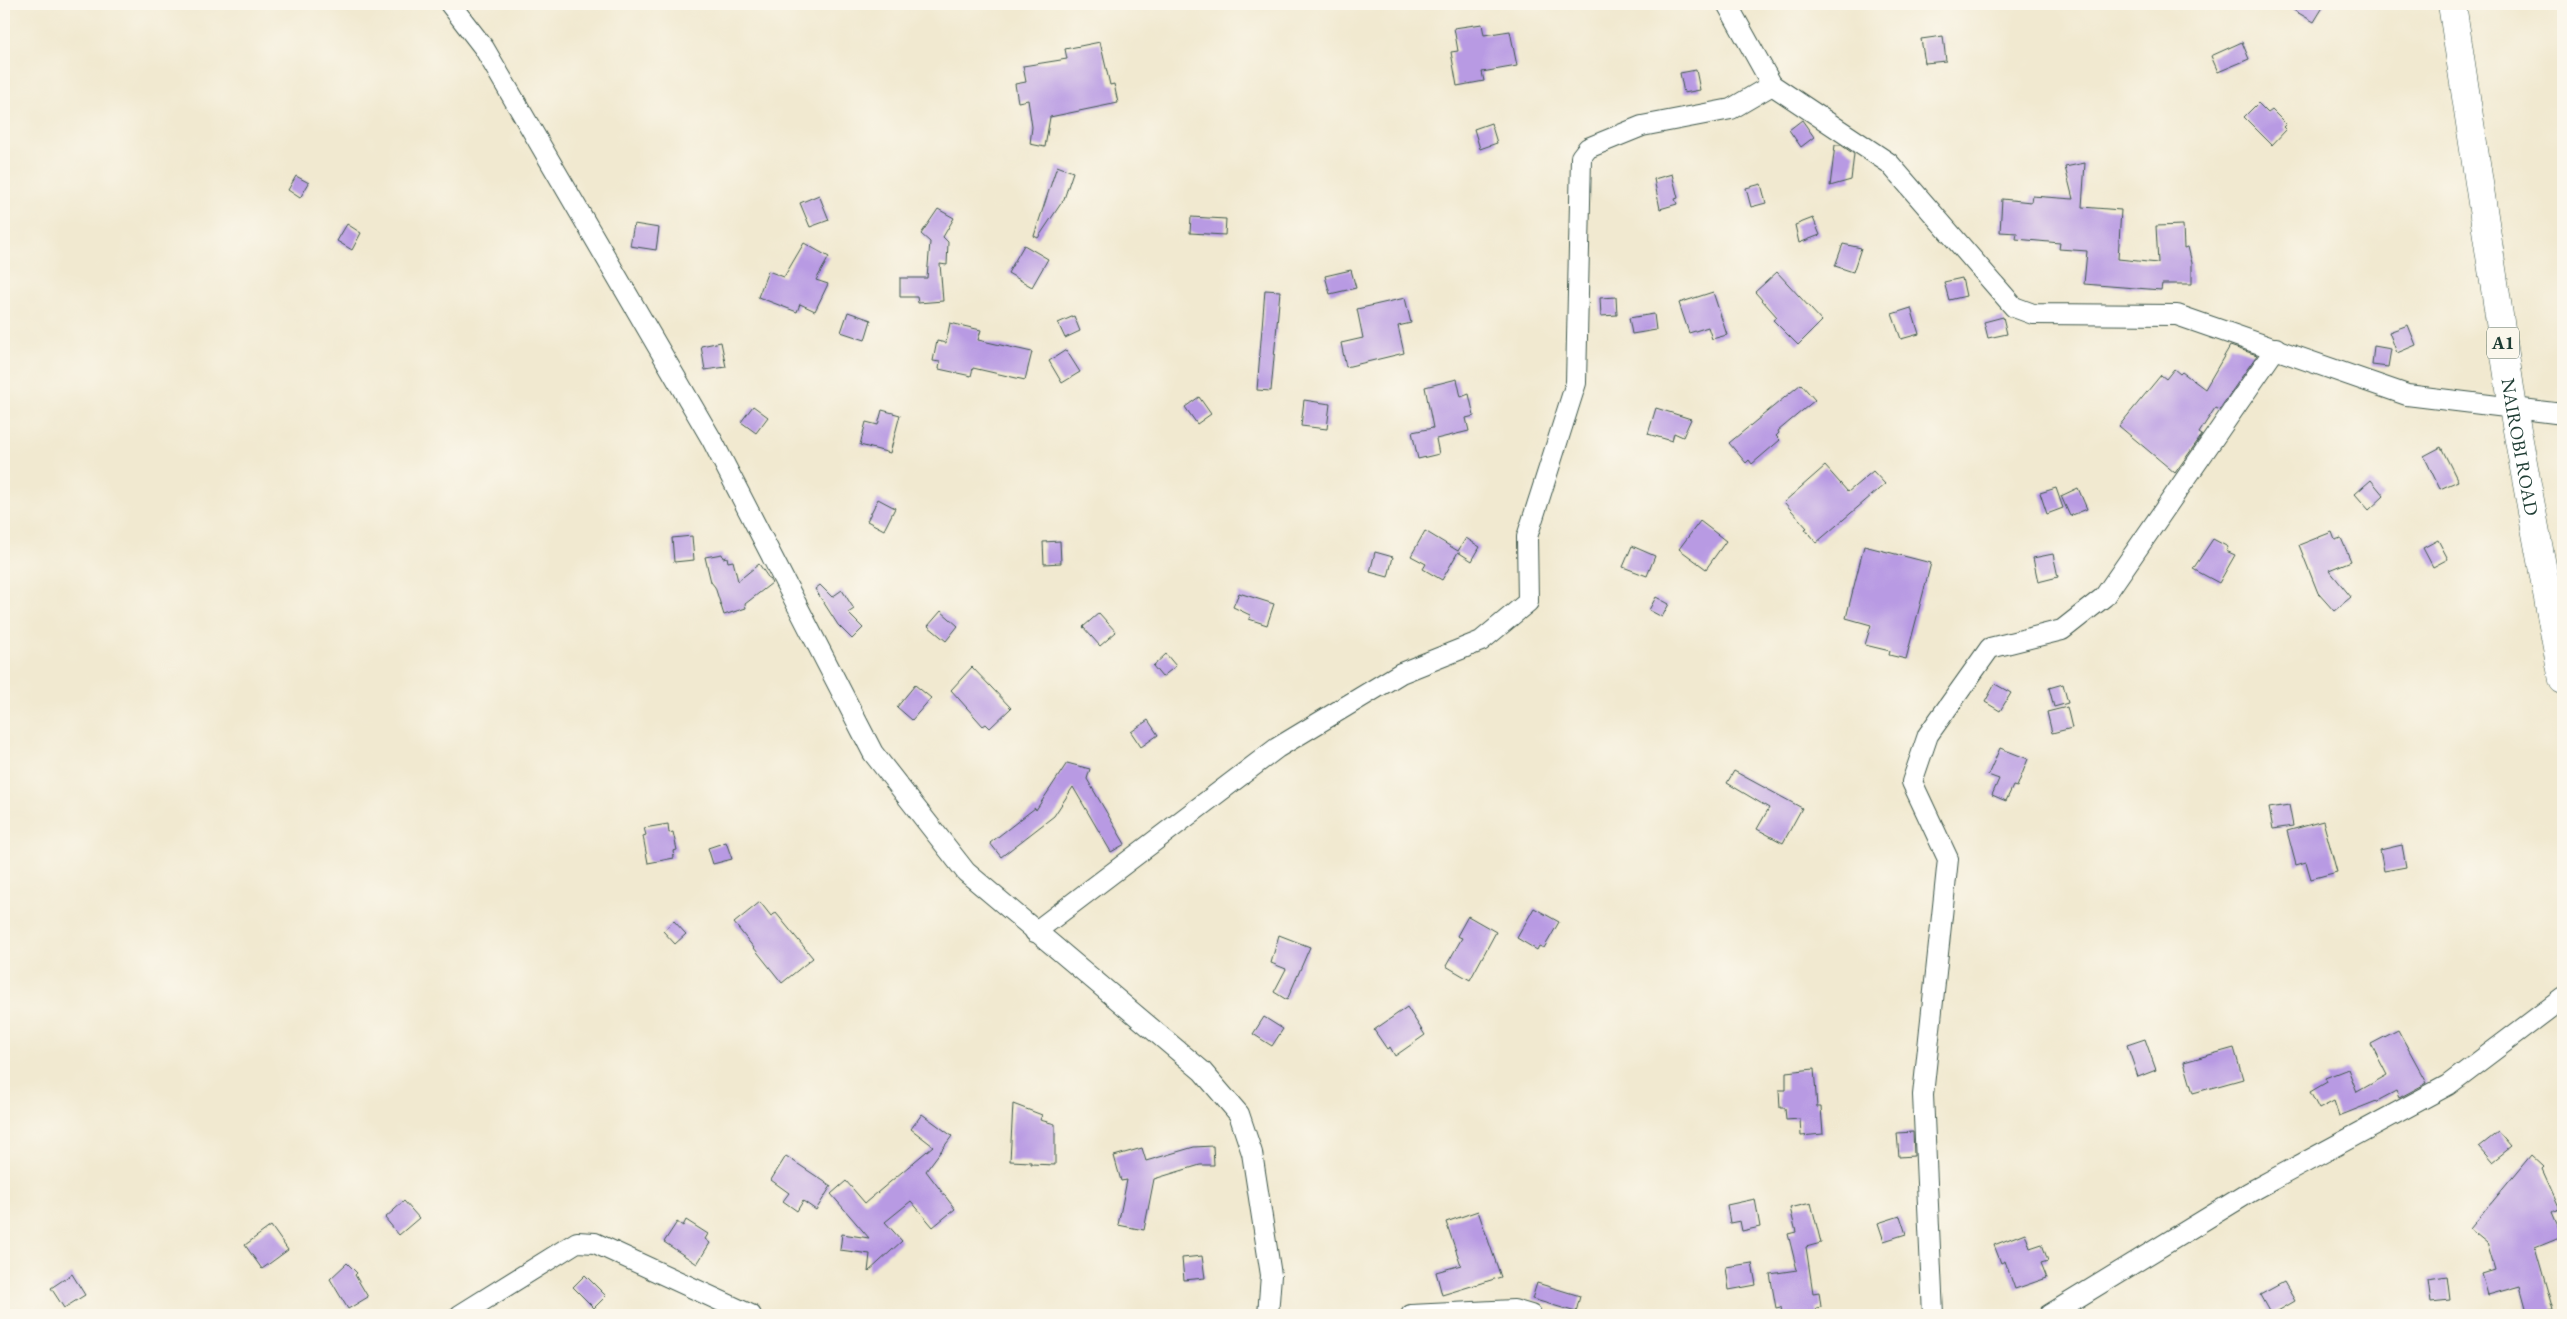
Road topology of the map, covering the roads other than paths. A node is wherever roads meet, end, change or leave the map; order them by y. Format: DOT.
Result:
graph roads {
  1 [pos="450,4"];
  2 [pos="1727,4"];
  3 [pos="2452,4"];
  4 [pos="1772,85"];
  5 [pos="2276,348"];
  6 [pos="2513,408"];
  7 [pos="2563,414"];
  8 [pos="2563,680"];
  9 [pos="1035,932"];
  10 [pos="2563,998"];
  11 [pos="460,1315"];
  12 [pos="751,1315"];
  13 [pos="1268,1315"];
  14 [pos="1411,1315"];
  15 [pos="1531,1315"];
  16 [pos="1933,1315"];
  17 [pos="2049,1315"];
  1 -- 9 [label="street"];
  2 -- 4 [label="street"];
  3 -- 6 [label="highway, NAIROBI ROAD / A1"];
  4 -- 5 [label="street"];
  4 -- 9 [label="street"];
  5 -- 6 [label="street"];
  5 -- 16 [label="street"];
  6 -- 7 [label="street"];
  6 -- 8 [label="highway, NAIROBI ROAD / A1"];
  9 -- 13 [label="street"];
  10 -- 17 [label="street"];
  11 -- 12 [label="street"];
  14 -- 15 [label="street"];
}
